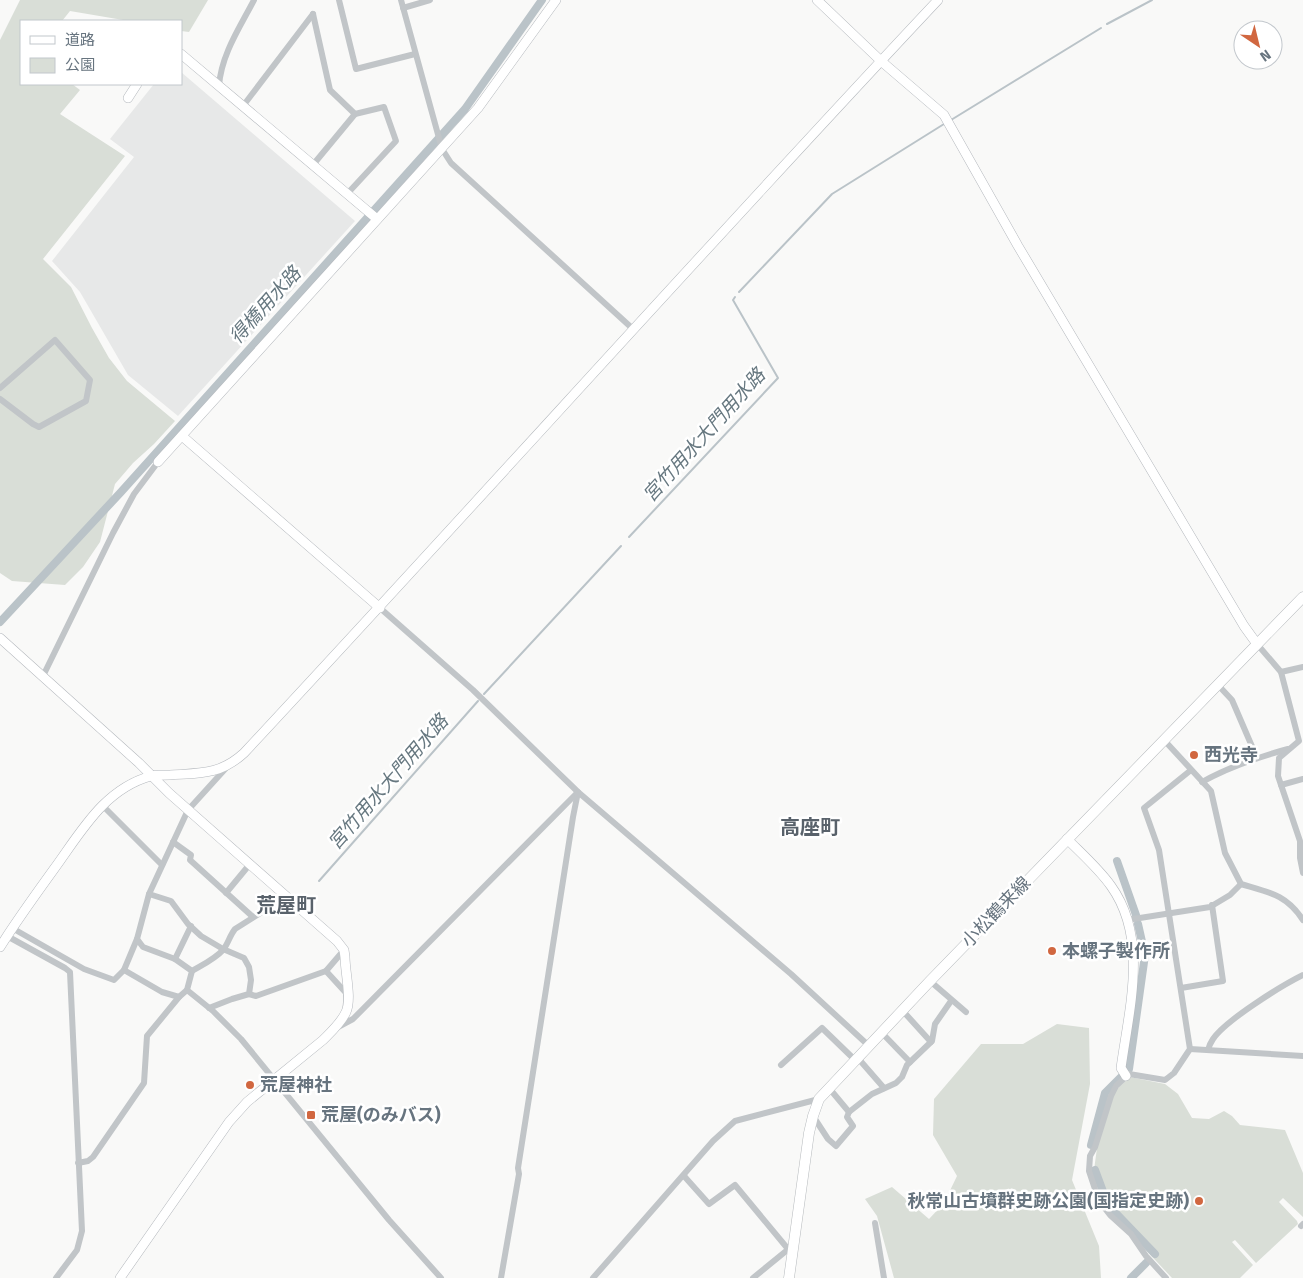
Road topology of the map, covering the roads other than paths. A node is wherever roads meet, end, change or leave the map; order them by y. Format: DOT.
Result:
graph roads {
  1 [pos="254,0"];
  2 [pos="339,0"];
  3 [pos="401,0"];
  4 [pos="430,0"];
  5 [pos="556,0"];
  6 [pos="817,0"];
  7 [pos="938,0"];
  8 [pos="403,8"];
  9 [pos="415,54"];
  10 [pos="182,55"];
  11 [pos="881,61"];
  12 [pos="137,85"];
  13 [pos="219,86"];
  14 [pos="128,98"];
  15 [pos="243,106"];
  16 [pos="356,114"];
  17 [pos="441,146"];
  18 [pos="312,166"];
  19 [pos="347,194"];
  20 [pos="373,215"];
  21 [pos="633,329"];
  22 [pos="0,388"];
  23 [pos="0,399"];
  24 [pos="182,436"];
  25 [pos="158,462"];
  26 [pos="1303,597"];
  27 [pos="380,608"];
  28 [pos="0,638"];
  29 [pos="1257,644"];
  30 [pos="1303,667"];
  31 [pos="1281,672"];
  32 [pos="43,676"];
  33 [pos="1218,685"];
  34 [pos="1164,740"];
  35 [pos="1289,749"];
  36 [pos="1257,758"];
  37 [pos="228,765"];
  38 [pos="1191,770"];
  39 [pos="152,776"];
  40 [pos="1303,779"];
  41 [pos="1202,782"];
  42 [pos="1281,785"];
  43 [pos="578,792"];
  44 [pos="102,805"];
  45 [pos="188,810"];
  46 [pos="1067,838"];
  47 [pos="173,842"];
  48 [pos="1301,850"];
  49 [pos="250,864"];
  50 [pos="162,865"];
  51 [pos="1303,873"];
  52 [pos="1241,884"];
  53 [pos="226,893"];
  54 [pos="149,894"];
  55 [pos="286,896"];
  56 [pos="1212,905"];
  57 [pos="1169,914"];
  58 [pos="253,917"];
  59 [pos="1127,920"];
  60 [pos="1303,920"];
  61 [pos="191,926"];
  62 [pos="12,928"];
  63 [pos="7,936"];
  64 [pos="137,939"];
  65 [pos="0,947"];
  66 [pos="223,949"];
  67 [pos="344,950"];
  68 [pos="175,959"];
  69 [pos="124,970"];
  70 [pos="192,971"];
  71 [pos="326,971"];
  72 [pos="1303,975"];
  73 [pos="930,981"];
  74 [pos="1181,988"];
  75 [pos="187,990"];
  76 [pos="250,994"];
  77 [pos="348,994"];
  78 [pos="179,997"];
  79 [pos="951,1001"];
  80 [pos="209,1008"];
  81 [pos="902,1010"];
  82 [pos="966,1012"];
  83 [pos="334,1029"];
  84 [pos="881,1032"];
  85 [pos="931,1042"];
  86 [pos="868,1045"];
  87 [pos="1190,1049"];
  88 [pos="1208,1050"];
  89 [pos="1303,1056"];
  90 [pos="856,1058"];
  91 [pos="910,1062"];
  92 [pos="781,1065"];
  93 [pos="1126,1076"];
  94 [pos="274,1080"];
  95 [pos="829,1088"];
  96 [pos="884,1088"];
  97 [pos="819,1099"];
  98 [pos="849,1112"];
  99 [pos="813,1116"];
  100 [pos="78,1163"];
  101 [pos="684,1176"];
  102 [pos="876,1223"];
  103 [pos="791,1247"];
  104 [pos="56,1278"];
  105 [pos="120,1278"];
  106 [pos="441,1278"];
  107 [pos="501,1278"];
  108 [pos="593,1278"];
  109 [pos="754,1278"];
  110 [pos="789,1278"];
  111 [pos="884,1278"];
  112 [pos="1166,1278"];
  1 -- 13 [label="street"];
  2 -- 9 [label="street"];
  3 -- 8 [label="street"];
  4 -- 8 [label="street"];
  5 -- 17 [label="street"];
  6 -- 11 [label="street"];
  7 -- 11 [label="street"];
  8 -- 9 [label="street"];
  9 -- 17 [label="street"];
  10 -- 13 [label="street"];
  11 -- 21 [label="street"];
  11 -- 29 [label="street"];
  12 -- 14 [label="street"];
  13 -- 15 [label="street"];
  15 -- 16 [label="street"];
  15 -- 18 [label="street"];
  16 -- 18 [label="street"];
  16 -- 19 [label="street"];
  17 -- 20 [label="street"];
  17 -- 21 [label="street"];
  18 -- 19 [label="street"];
  19 -- 20 [label="street"];
  20 -- 24 [label="street"];
  21 -- 27 [label="street"];
  22 -- 23 [label="street"];
  24 -- 25 [label="street"];
  24 -- 27 [label="street"];
  25 -- 32 [label="street"];
  26 -- 29 [label="main road, 小松鶴来線"];
  27 -- 37 [label="street"];
  27 -- 43 [label="street"];
  28 -- 32 [label="street"];
  29 -- 31 [label="street"];
  29 -- 33 [label="main road, 小松鶴来線"];
  30 -- 31 [label="street"];
  31 -- 35 [label="street"];
  32 -- 39 [label="street"];
  33 -- 34 [label="main road, 小松鶴来線"];
  33 -- 36 [label="street"];
  34 -- 38 [label="street"];
  34 -- 46 [label="main road, 小松鶴来線"];
  35 -- 36 [label="street"];
  35 -- 42 [label="street"];
  36 -- 41 [label="street"];
  37 -- 39 [label="street"];
  37 -- 45 [label="street"];
  38 -- 41 [label="street"];
  38 -- 57 [label="street"];
  39 -- 44 [label="street"];
  39 -- 45 [label="street"];
  40 -- 42 [label="street"];
  41 -- 52 [label="street"];
  42 -- 48 [label="street"];
  43 -- 83 [label="street"];
  43 -- 86 [label="street"];
  43 -- 107 [label="street"];
  44 -- 50 [label="street"];
  44 -- 62 [label="street"];
  45 -- 47 [label="street"];
  45 -- 49 [label="street"];
  46 -- 59 [label="street"];
  46 -- 73 [label="main road, 小松鶴来線"];
  47 -- 50 [label="street"];
  47 -- 53 [label="street"];
  48 -- 51 [label="street"];
  49 -- 53 [label="street"];
  49 -- 55 [label="street"];
  50 -- 54 [label="street"];
  52 -- 56 [label="street"];
  52 -- 60 [label="street"];
  53 -- 58 [label="street"];
  54 -- 61 [label="street"];
  54 -- 64 [label="street"];
  55 -- 58 [label="street"];
  55 -- 67 [label="street"];
  56 -- 57 [label="street"];
  56 -- 74 [label="street"];
  57 -- 59 [label="street"];
  57 -- 74 [label="street"];
  58 -- 66 [label="street"];
  59 -- 93 [label="street"];
  61 -- 66 [label="street"];
  61 -- 68 [label="street"];
  62 -- 63 [label="street"];
  62 -- 69 [label="street"];
  63 -- 65 [label="street"];
  63 -- 100 [label="street"];
  64 -- 68 [label="street"];
  64 -- 69 [label="street"];
  66 -- 70 [label="street"];
  66 -- 76 [label="street"];
  67 -- 71 [label="street"];
  67 -- 77 [label="street"];
  68 -- 70 [label="street"];
  69 -- 78 [label="street"];
  70 -- 75 [label="street"];
  71 -- 76 [label="street"];
  71 -- 77 [label="street"];
  72 -- 88 [label="street"];
  73 -- 79 [label="street"];
  73 -- 81 [label="main road, 小松鶴来線"];
  74 -- 87 [label="street"];
  75 -- 78 [label="street"];
  75 -- 80 [label="street"];
  76 -- 80 [label="street"];
  77 -- 83 [label="street"];
  78 -- 100 [label="street"];
  79 -- 82 [label="street"];
  79 -- 85 [label="street"];
  80 -- 94 [label="street"];
  81 -- 84 [label="main road, 小松鶴来線"];
  81 -- 85 [label="street"];
  83 -- 94 [label="street"];
  84 -- 86 [label="main road, 小松鶴来線"];
  84 -- 91 [label="street"];
  85 -- 91 [label="street"];
  86 -- 90 [label="main road, 小松鶴来線"];
  87 -- 88 [label="street"];
  87 -- 93 [label="street"];
  88 -- 89 [label="street"];
  90 -- 92 [label="street"];
  90 -- 95 [label="main road, 小松鶴来線"];
  90 -- 96 [label="street"];
  91 -- 96 [label="street"];
  93 -- 112 [label="street"];
  94 -- 105 [label="street"];
  94 -- 106 [label="street"];
  95 -- 97 [label="main road, 小松鶴来線"];
  95 -- 98 [label="street"];
  96 -- 98 [label="street"];
  97 -- 99 [label="main road, 小松鶴来線"];
  97 -- 101 [label="street"];
  98 -- 99 [label="street"];
  99 -- 103 [label="main road, 小松鶴来線"];
  100 -- 104 [label="street"];
  101 -- 103 [label="street"];
  101 -- 108 [label="street"];
  102 -- 111 [label="street"];
  103 -- 109 [label="street"];
  103 -- 110 [label="main road, 小松鶴来線"];
}
